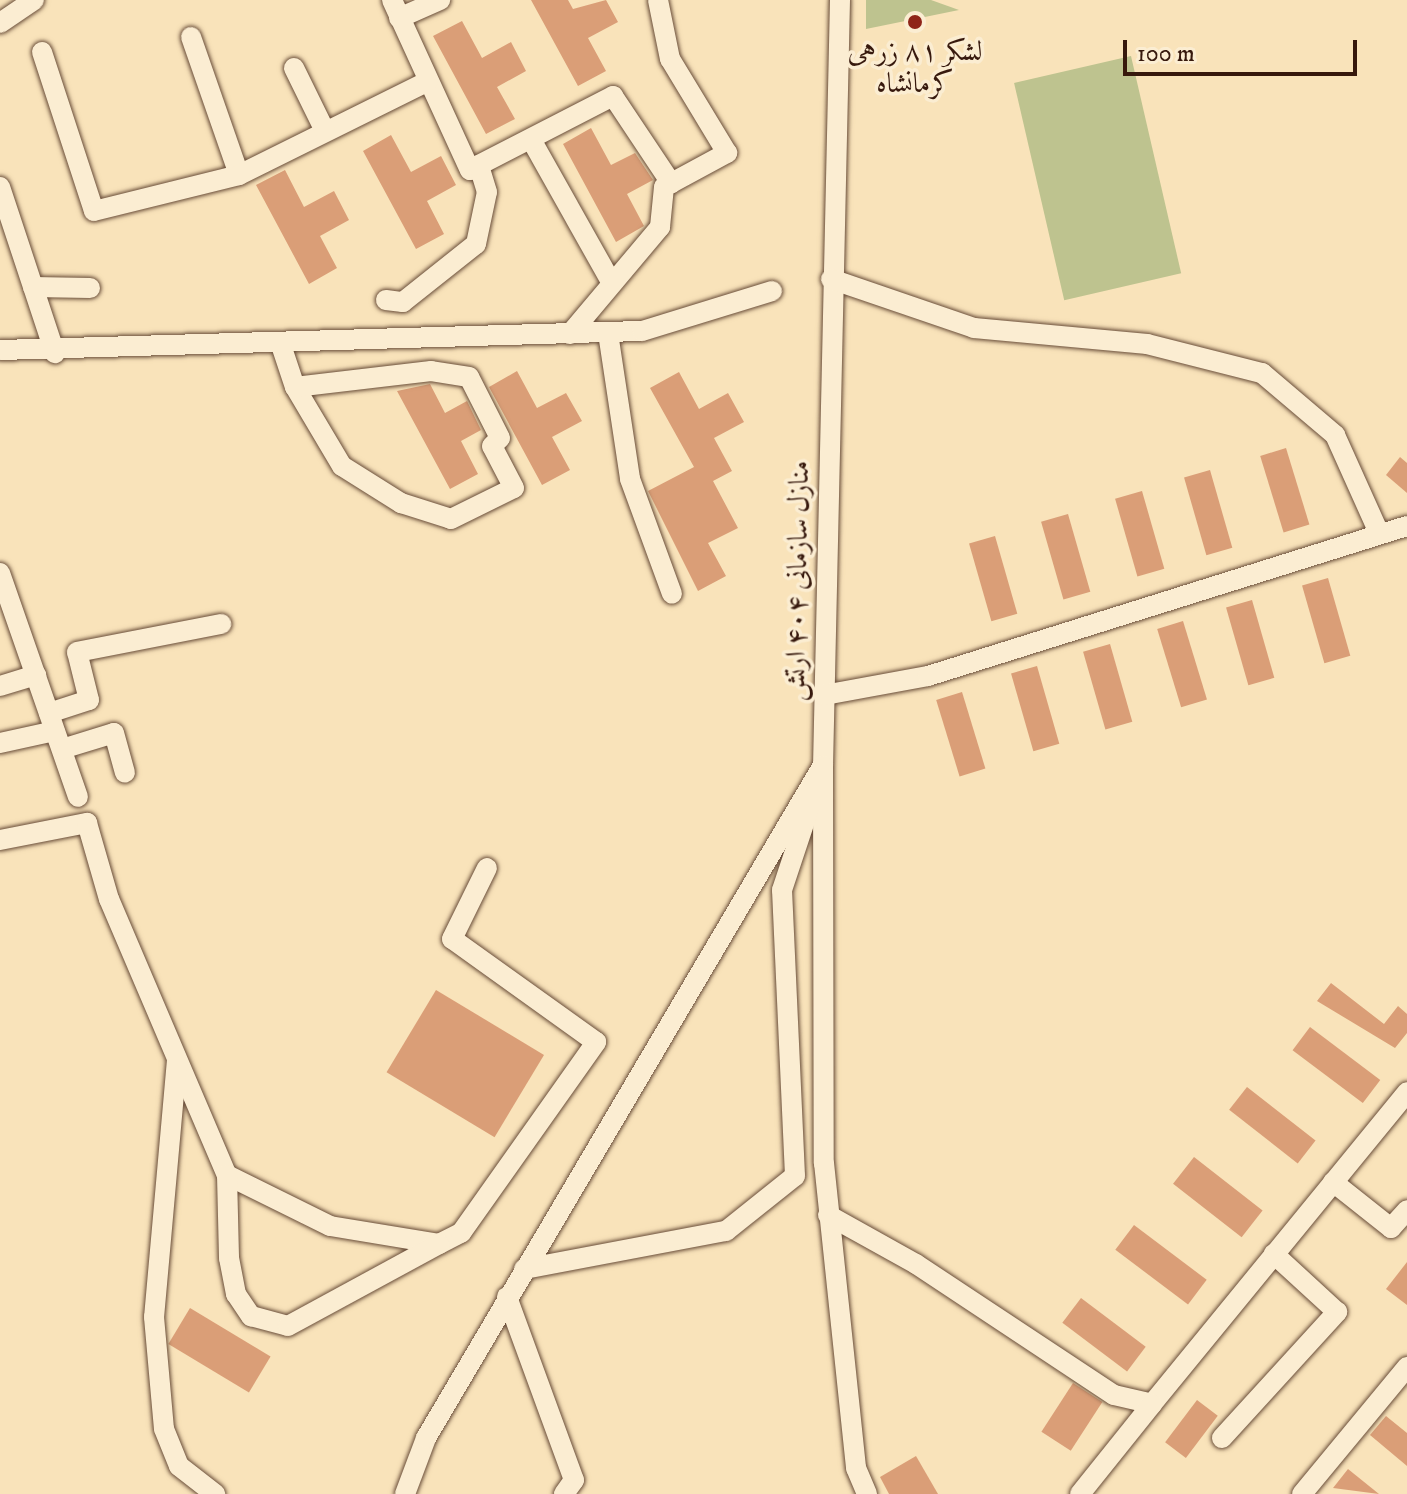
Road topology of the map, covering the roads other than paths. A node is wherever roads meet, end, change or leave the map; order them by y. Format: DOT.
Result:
graph roads {
  1 [pos="34,0"];
  2 [pos="440,0"];
  3 [pos="658,0"];
  4 [pos="840,0"];
  5 [pos="396,9"];
  6 [pos="0,23"];
  7 [pos="191,37"];
  8 [pos="42,52"];
  9 [pos="294,68"];
  10 [pos="428,81"];
  11 [pos="325,131"];
  12 [pos="532,141"];
  13 [pos="479,165"];
  14 [pos="239,175"];
  15 [pos="671,183"];
  16 [pos="0,187"];
  17 [pos="831,279"];
  18 [pos="610,280"];
  19 [pos="33,287"];
  20 [pos="90,288"];
  21 [pos="772,291"];
  22 [pos="386,300"];
  23 [pos="608,333"];
  24 [pos="570,334"];
  25 [pos="281,345"];
  26 [pos="0,350"];
  27 [pos="55,353"];
  28 [pos="295,387"];
  29 [pos="1407,526"];
  30 [pos="1379,533"];
  31 [pos="0,573"];
  32 [pos="672,594"];
  33 [pos="221,624"];
  34 [pos="36,675"];
  35 [pos="0,686"];
  36 [pos="824,695"];
  37 [pos="55,731"];
  38 [pos="0,743"];
  39 [pos="823,765"];
  40 [pos="125,773"];
  41 [pos="78,797"];
  42 [pos="0,840"];
  43 [pos="487,868"];
  44 [pos="177,1060"];
  45 [pos="1407,1092"];
  46 [pos="227,1175"];
  47 [pos="1333,1182"];
  48 [pos="1407,1210"];
  49 [pos="828,1215"];
  50 [pos="439,1244"];
  51 [pos="1274,1254"];
  52 [pos="524,1269"];
  53 [pos="507,1297"];
  54 [pos="1407,1367"];
  55 [pos="1152,1404"];
  56 [pos="1222,1438"];
  57 [pos="215,1494"];
  58 [pos="405,1494"];
  59 [pos="564,1494"];
  60 [pos="867,1494"];
  61 [pos="1080,1494"];
  62 [pos="1302,1494"];
  1 -- 6 [label="street"];
  2 -- 5 [label="street"];
  3 -- 15 [label="street"];
  4 -- 17 [label="street, منازل سازمانی ۴۰۴ ارتش"];
  5 -- 10 [label="street"];
  7 -- 14 [label="street"];
  8 -- 14 [label="street"];
  9 -- 11 [label="street"];
  10 -- 11 [label="street"];
  10 -- 13 [label="street"];
  11 -- 14 [label="street"];
  12 -- 13 [label="street"];
  12 -- 15 [label="street"];
  12 -- 18 [label="street"];
  13 -- 22 [label="street"];
  15 -- 18 [label="street"];
  16 -- 19 [label="street"];
  17 -- 30 [label="street"];
  17 -- 36 [label="street, منازل سازمانی ۴۰۴ ارتش"];
  18 -- 24 [label="street"];
  19 -- 20 [label="street"];
  19 -- 27 [label="street"];
  21 -- 23 [label="street"];
  23 -- 24 [label="street"];
  23 -- 32 [label="street"];
  24 -- 25 [label="street"];
  25 -- 27 [label="street"];
  25 -- 28 [label="street"];
  26 -- 27 [label="street"];
  28 -- 28 [label="street"];
  29 -- 30 [label="street"];
  30 -- 36 [label="street"];
  31 -- 34 [label="street"];
  33 -- 37 [label="street"];
  34 -- 35 [label="street"];
  34 -- 37 [label="street"];
  36 -- 39 [label="street, منازل سازمانی ۴۰۴ ارتش"];
  37 -- 38 [label="street"];
  37 -- 40 [label="street"];
  37 -- 41 [label="street"];
  39 -- 49 [label="street, منازل سازمانی ۴۰۴ ارتش"];
  39 -- 52 [label="street"];
  39 -- 52 [label="street"];
  42 -- 44 [label="street"];
  43 -- 50 [label="street"];
  44 -- 46 [label="street"];
  44 -- 57 [label="street"];
  45 -- 47 [label="street"];
  46 -- 50 [label="street"];
  46 -- 50 [label="street"];
  47 -- 48 [label="street"];
  47 -- 51 [label="street"];
  49 -- 55 [label="street"];
  49 -- 60 [label="street, منازل سازمانی ۴۰۴ ارتش"];
  51 -- 55 [label="street"];
  51 -- 56 [label="street"];
  52 -- 53 [label="street"];
  53 -- 58 [label="street"];
  53 -- 59 [label="street"];
  54 -- 62 [label="street"];
  55 -- 61 [label="street"];
}
